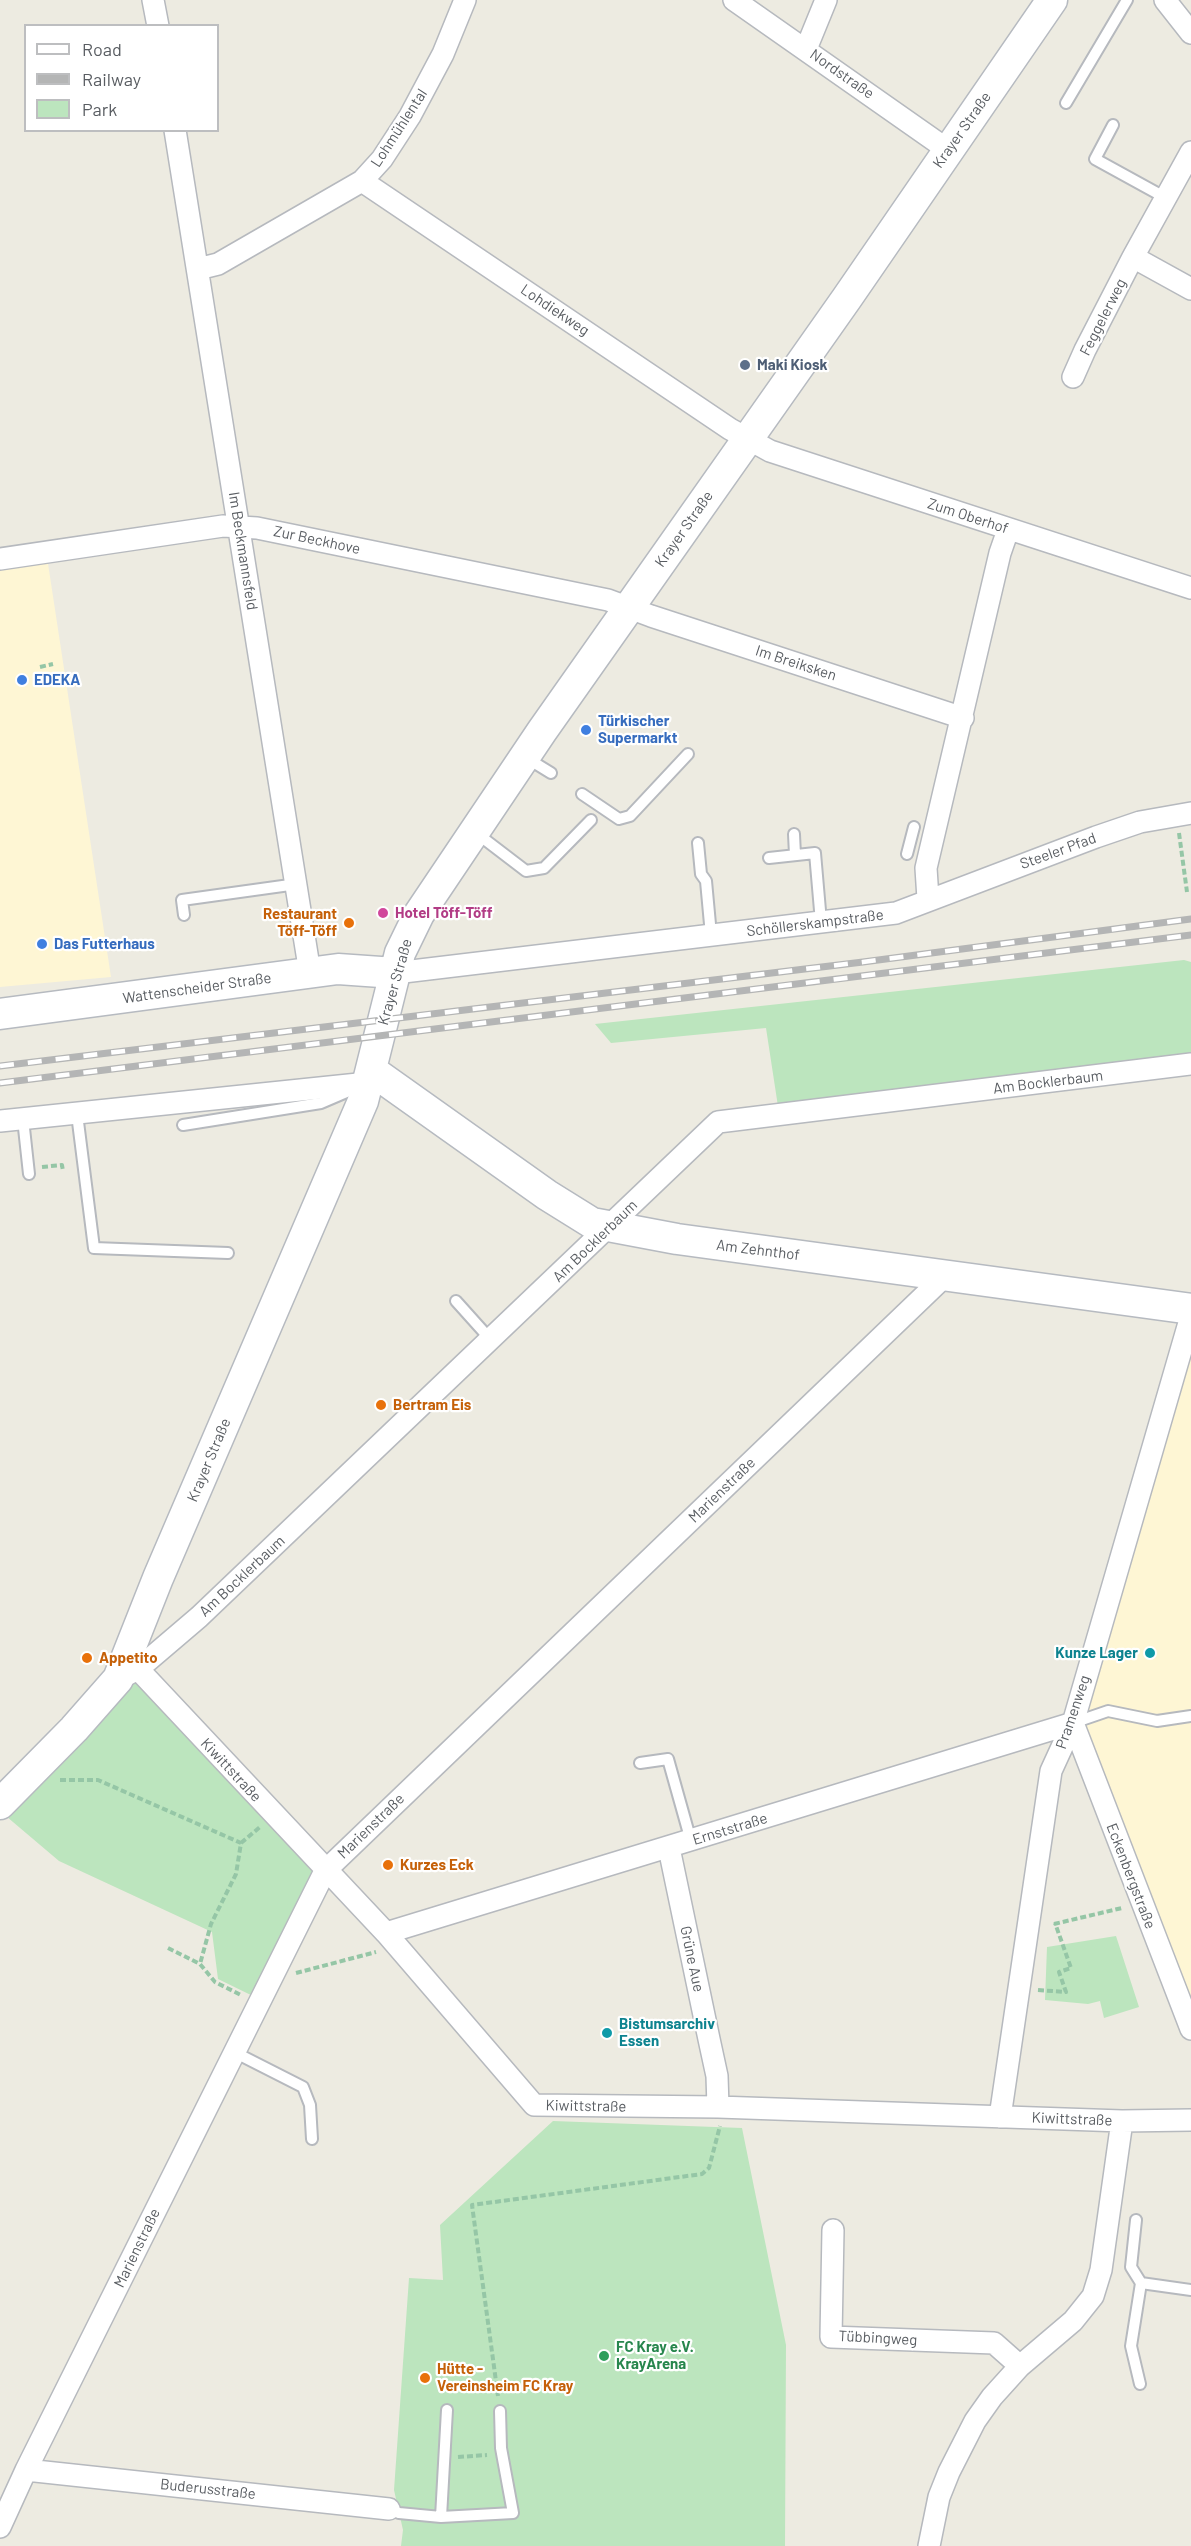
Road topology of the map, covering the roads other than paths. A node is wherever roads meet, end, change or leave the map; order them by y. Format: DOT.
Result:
graph roads {
  1 [pos="153,0"];
  2 [pos="465,0"];
  3 [pos="734,0"];
  4 [pos="826,0"];
  5 [pos="1052,0"];
  6 [pos="1127,0"];
  7 [pos="1165,0"];
  8 [pos="158,24"];
  9 [pos="1191,33"];
  10 [pos="806,49"];
  11 [pos="1066,103"];
  12 [pos="1113,125"];
  13 [pos="175,132"];
  14 [pos="948,150"];
  15 [pos="1191,152"];
  16 [pos="362,181"];
  17 [pos="1166,198"];
  18 [pos="1133,257"];
  19 [pos="198,269"];
  20 [pos="1191,289"];
  21 [pos="1073,377"];
  22 [pos="747,440"];
  23 [pos="239,525"];
  24 [pos="1008,530"];
  25 [pos="0,559"];
  26 [pos="1191,588"];
  27 [pos="630,607"];
  28 [pos="963,718"];
  29 [pos="688,754"];
  30 [pos="525,756"];
  31 [pos="551,773"];
  32 [pos="582,794"];
  33 [pos="1184,814"];
  34 [pos="591,820"];
  35 [pos="936,831"];
  36 [pos="474,832"];
  37 [pos="794,834"];
  38 [pos="698,843"];
  39 [pos="907,854"];
  40 [pos="795,855"];
  41 [pos="769,858"];
  42 [pos="297,884"];
  43 [pos="928,899"];
  44 [pos="184,915"];
  45 [pos="821,922"];
  46 [pos="711,935"];
  47 [pos="310,972"];
  48 [pos="395,974"];
  49 [pos="0,1014"];
  50 [pos="1191,1064"];
  51 [pos="370,1076"];
  52 [pos="77,1114"];
  53 [pos="23,1119"];
  54 [pos="0,1121"];
  55 [pos="183,1125"];
  56 [pos="29,1174"];
  57 [pos="609,1228"];
  58 [pos="228,1253"];
  59 [pos="947,1274"];
  60 [pos="456,1301"];
  61 [pos="1191,1309"];
  62 [pos="1191,1316"];
  63 [pos="491,1340"];
  64 [pos="128,1674"];
  65 [pos="1191,1716"];
  66 [pos="1073,1723"];
  67 [pos="640,1763"];
  68 [pos="0,1804"];
  69 [pos="691,1841"];
  70 [pos="669,1848"];
  71 [pos="325,1871"];
  72 [pos="389,1937"];
  73 [pos="1191,2028"];
  74 [pos="234,2052"];
  75 [pos="721,2107"];
  76 [pos="999,2117"];
  77 [pos="1191,2120"];
  78 [pos="1122,2121"];
  79 [pos="312,2139"];
  80 [pos="1136,2220"];
  81 [pos="833,2230"];
  82 [pos="1141,2283"];
  83 [pos="1191,2290"];
  84 [pos="1020,2366"];
  85 [pos="1140,2384"];
  86 [pos="447,2410"];
  87 [pos="500,2411"];
  88 [pos="26,2470"];
  89 [pos="389,2509"];
  90 [pos="441,2517"];
  91 [pos="0,2527"];
  92 [pos="929,2546"];
  1 -- 8 [label="street"];
  2 -- 16 [label="street, Lohmühlental"];
  3 -- 10 [label="street, Nordstraße"];
  4 -- 10 [label="street"];
  5 -- 14 [label="main road, Krayer Straße"];
  6 -- 11 [label="lane"];
  7 -- 9 [label="street"];
  10 -- 14 [label="street, Nordstraße"];
  12 -- 17 [label="lane"];
  13 -- 19 [label="street, Im Beckmannsfeld"];
  14 -- 22 [label="main road, Krayer Straße"];
  15 -- 17 [label="street, Feggelerweg"];
  16 -- 19 [label="street, Lohmühlental"];
  16 -- 22 [label="street, Lohdiekweg"];
  17 -- 18 [label="street, Feggelerweg"];
  18 -- 20 [label="street"];
  18 -- 21 [label="street, Feggelerweg"];
  19 -- 23 [label="street, Im Beckmannsfeld"];
  22 -- 24 [label="street, Zum Oberhof"];
  22 -- 27 [label="main road, Krayer Straße"];
  23 -- 25 [label="street, Zur Beckhove"];
  23 -- 27 [label="street, Zur Beckhove"];
  23 -- 42 [label="street, Im Beckmannsfeld"];
  24 -- 26 [label="street, Zum Oberhof"];
  24 -- 28 [label="street"];
  27 -- 28 [label="street, Im Breiksken"];
  27 -- 30 [label="main road, Krayer Straße"];
  28 -- 35 [label="street"];
  29 -- 32 [label="lane"];
  30 -- 31 [label="lane"];
  30 -- 36 [label="main road, Krayer Straße"];
  33 -- 43 [label="street, Steeler Pfad"];
  34 -- 36 [label="lane"];
  35 -- 39 [label="lane"];
  35 -- 43 [label="street"];
  36 -- 48 [label="main road, Krayer Straße"];
  37 -- 40 [label="lane"];
  38 -- 46 [label="lane"];
  40 -- 41 [label="lane"];
  40 -- 45 [label="lane"];
  42 -- 44 [label="lane"];
  42 -- 47 [label="street, Im Beckmannsfeld"];
  43 -- 45 [label="street, Schöllerskampstraße"];
  45 -- 46 [label="street, Schöllerskampstraße"];
  46 -- 48 [label="street, Schöllerskampstraße"];
  47 -- 48 [label="main road, Wattenscheider Straße"];
  47 -- 49 [label="main road, Wattenscheider Straße"];
  48 -- 51 [label="main road, Krayer Straße"];
  50 -- 57 [label="street, Am Bocklerbaum"];
  51 -- 52 [label="street"];
  51 -- 55 [label="lane"];
  51 -- 57 [label="main road, Am Zehnthof"];
  51 -- 64 [label="main road, Krayer Straße"];
  52 -- 53 [label="street"];
  52 -- 58 [label="lane"];
  53 -- 54 [label="street"];
  53 -- 56 [label="lane"];
  57 -- 59 [label="main road, Am Zehnthof"];
  57 -- 63 [label="street, Am Bocklerbaum"];
  59 -- 61 [label="main road, Am Zehnthof"];
  59 -- 71 [label="street, Marienstraße"];
  60 -- 63 [label="lane"];
  62 -- 66 [label="street, Pramenweg"];
  63 -- 64 [label="street, Am Bocklerbaum"];
  64 -- 68 [label="main road, Krayer Straße"];
  64 -- 71 [label="street, Kiwittstraße"];
  65 -- 66 [label="lane"];
  66 -- 69 [label="street, Ernststraße"];
  66 -- 73 [label="street, Eckenbergstraße"];
  66 -- 76 [label="street, Pramenweg"];
  67 -- 69 [label="lane"];
  69 -- 70 [label="street, Ernststraße"];
  70 -- 72 [label="street, Ernststraße"];
  70 -- 75 [label="street, Grüne Aue"];
  71 -- 72 [label="street, Kiwittstraße"];
  71 -- 74 [label="street, Marienstraße"];
  72 -- 75 [label="street, Kiwittstraße"];
  74 -- 79 [label="lane"];
  74 -- 88 [label="street, Marienstraße"];
  75 -- 76 [label="street, Kiwittstraße"];
  76 -- 78 [label="street, Kiwittstraße"];
  77 -- 78 [label="street, Kiwittstraße"];
  78 -- 84 [label="street"];
  80 -- 82 [label="lane"];
  81 -- 84 [label="street, Tübbingweg"];
  82 -- 83 [label="lane"];
  82 -- 85 [label="lane"];
  84 -- 92 [label="street"];
  86 -- 90 [label="lane"];
  87 -- 90 [label="lane"];
  88 -- 89 [label="street, Buderusstraße"];
  88 -- 91 [label="street, Marienstraße"];
  89 -- 90 [label="lane"];
}
